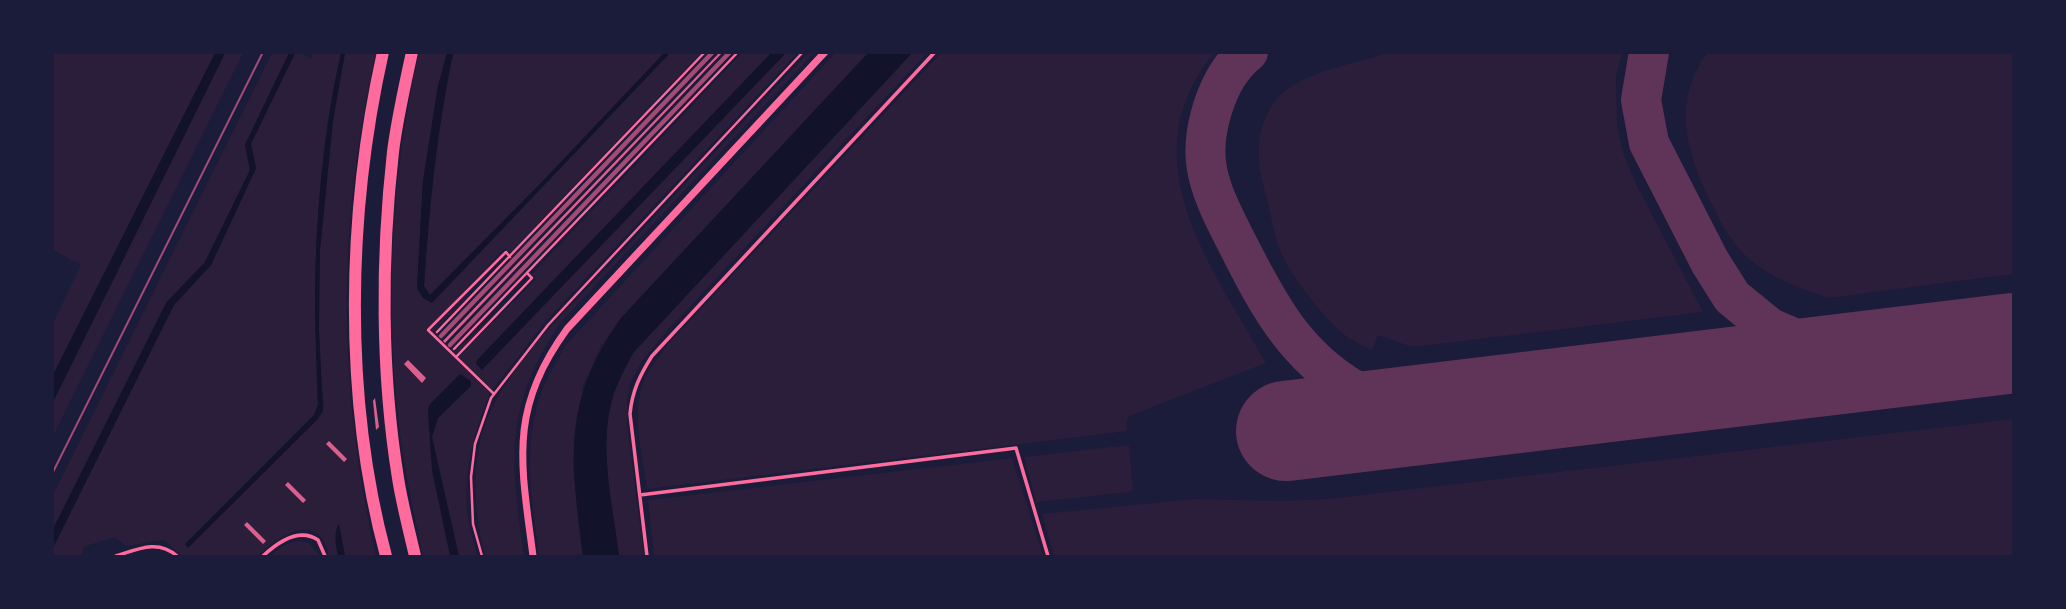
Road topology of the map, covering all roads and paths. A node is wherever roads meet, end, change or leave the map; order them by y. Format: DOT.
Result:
graph roads {
  1 [pos="383,52"];
  2 [pos="412,52"];
  3 [pos="705,52"];
  4 [pos="738,52"];
  5 [pos="825,52"];
  6 [pos="935,52"];
  7 [pos="510,257"];
  8 [pos="527,273"];
  9 [pos="437,332"];
  10 [pos="454,349"];
  11 [pos="456,357"];
  12 [pos="494,394"];
  13 [pos="640,495"];
  14 [pos="116,556"];
  15 [pos="177,556"];
  16 [pos="263,556"];
  17 [pos="325,556"];
  18 [pos="386,556"];
  19 [pos="415,556"];
  20 [pos="533,556"];
  21 [pos="647,556"];
  22 [pos="1048,556"];
  1 -- 18 [label="main road"];
  2 -- 19 [label="main road"];
  3 -- 7 [label="path"];
  4 -- 8 [label="path"];
  5 -- 20 [label="street"];
  6 -- 13 [label="lane"];
  7 -- 9 [label="path"];
  7 -- 11 [label="path"];
  8 -- 10 [label="path"];
  8 -- 11 [label="path"];
  11 -- 12 [label="path"];
  13 -- 21 [label="lane"];
  13 -- 22 [label="lane"];
  14 -- 15 [label="lane"];
  16 -- 17 [label="lane"];
}
